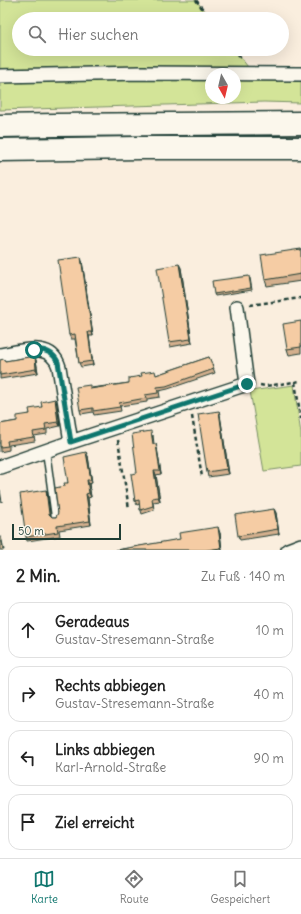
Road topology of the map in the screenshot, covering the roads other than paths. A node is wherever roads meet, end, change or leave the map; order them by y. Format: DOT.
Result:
graph roads {
  1 [pos="301,74"];
  2 [pos="0,76"];
  3 [pos="301,123"];
  4 [pos="0,126"];
  5 [pos="262,148"];
  6 [pos="301,148"];
  7 [pos="0,150"];
  8 [pos="301,160"];
  9 [pos="237,307"];
  10 [pos="0,355"];
  11 [pos="71,442"];
  12 [pos="46,451"];
  13 [pos="0,467"];
  14 [pos="55,517"];
  15 [pos="301,545"];
  16 [pos="288,550"];
  1 -- 2 [label="street"];
  3 -- 4 [label="highway"];
  5 -- 6 [label="highway"];
  5 -- 7 [label="highway"];
  5 -- 8 [label="highway"];
  9 -- 11 [label="street"];
  10 -- 11 [label="street"];
  11 -- 12 [label="street"];
  12 -- 13 [label="street"];
  12 -- 14 [label="lane"];
  15 -- 16 [label="street"];
}
